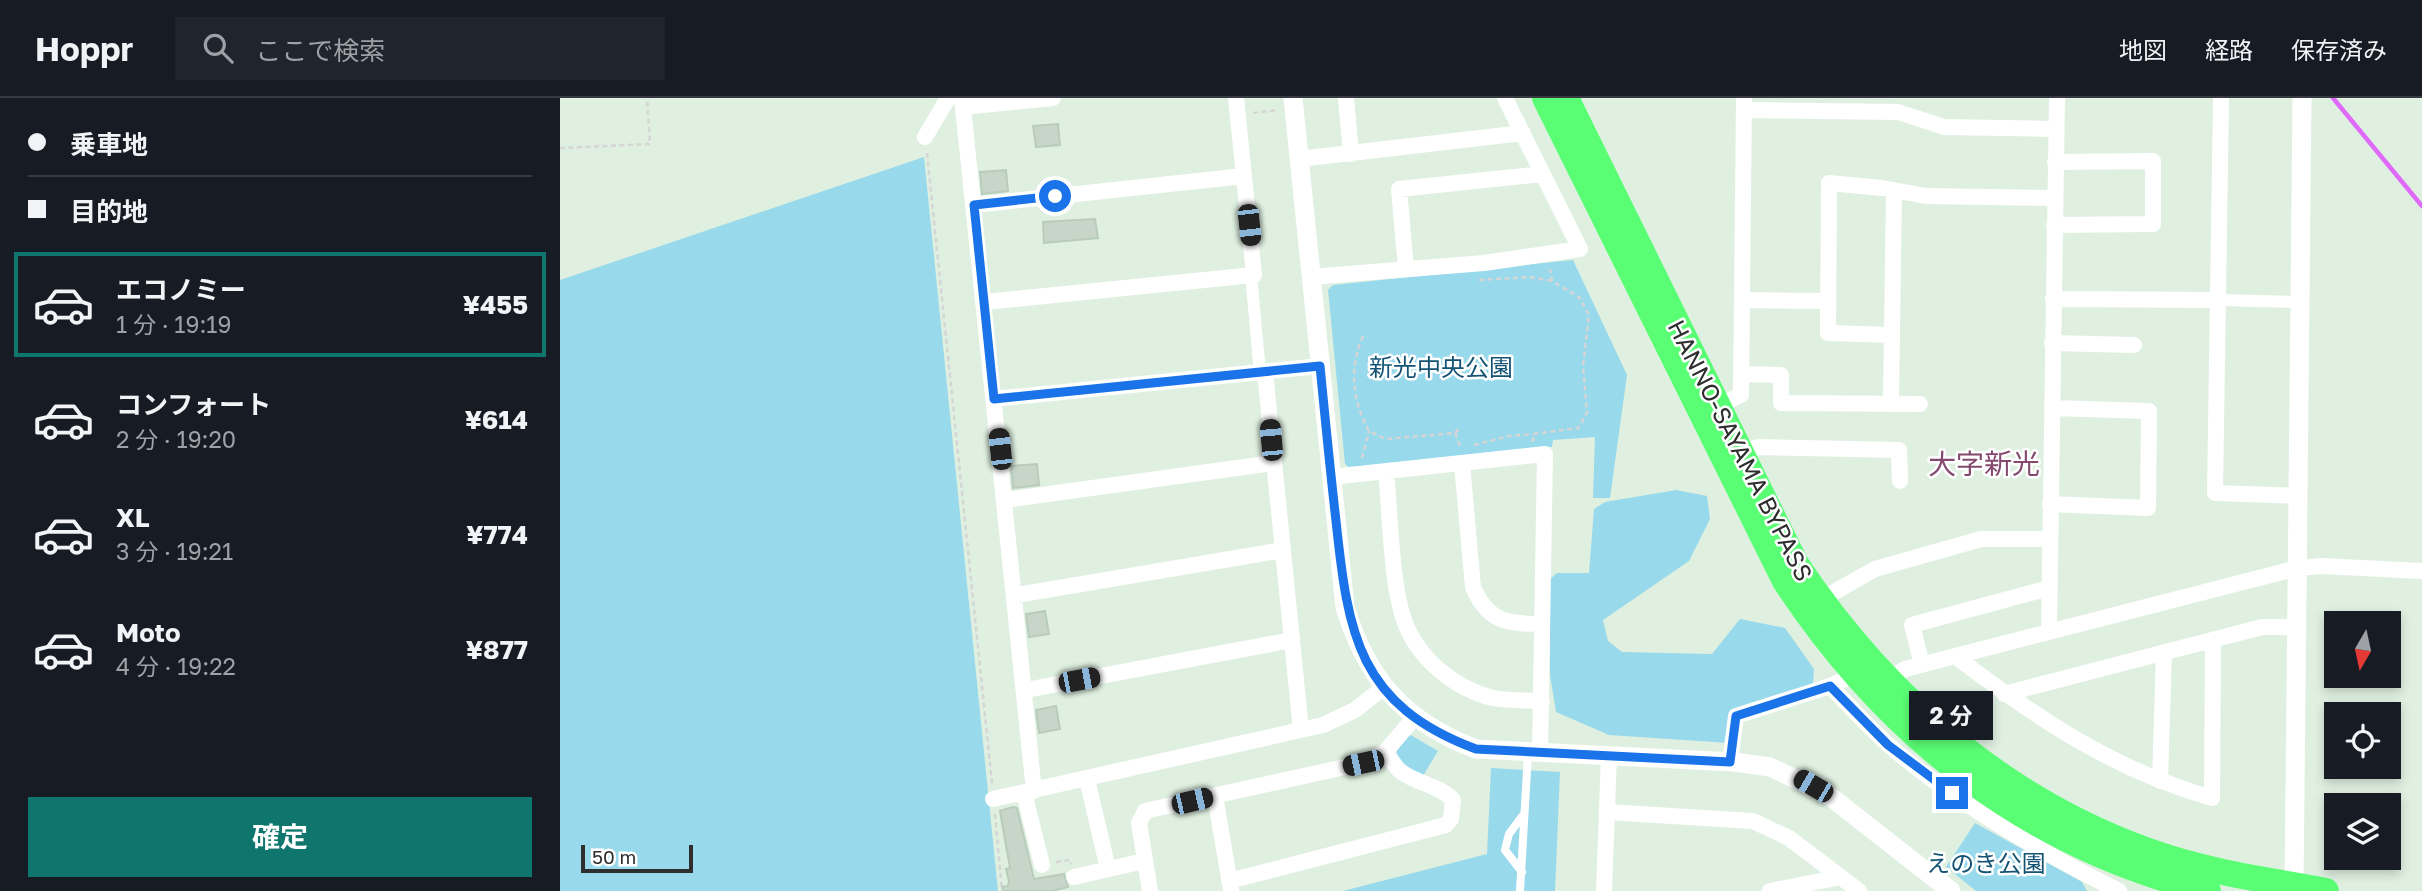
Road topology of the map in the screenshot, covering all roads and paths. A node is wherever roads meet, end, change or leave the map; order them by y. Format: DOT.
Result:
graph roads {
  1 [pos="647,98"];
  2 [pos="948,98"];
  3 [pos="1053,98"];
  4 [pos="1346,98"];
  5 [pos="1505,98"];
  6 [pos="1545,98"];
  7 [pos="1566,98"];
  8 [pos="2057,98"];
  9 [pos="2221,98"];
  10 [pos="2302,98"];
  11 [pos="963,102"];
  12 [pos="1294,103"];
  13 [pos="1744,104"];
  14 [pos="1898,105"];
  15 [pos="1237,106"];
  16 [pos="2056,129"];
  17 [pos="1523,133"];
  18 [pos="925,137"];
  19 [pos="560,148"];
  20 [pos="1351,154"];
  21 [pos="1300,159"];
  22 [pos="2055,162"];
  23 [pos="1543,174"];
  24 [pos="1244,176"];
  25 [pos="1895,190"];
  26 [pos="2054,198"];
  27 [pos="974,205"];
  28 [pos="2054,225"];
  29 [pos="1549,253"];
  30 [pos="1406,269"];
  31 [pos="1251,275"];
  32 [pos="1310,277"];
  33 [pos="1470,280"];
  34 [pos="1552,281"];
  35 [pos="2053,299"];
  36 [pos="1742,300"];
  37 [pos="2217,300"];
  38 [pos="1828,301"];
  39 [pos="985,302"];
  40 [pos="2300,302"];
  41 [pos="1892,335"];
  42 [pos="1363,336"];
  43 [pos="2052,343"];
  44 [pos="2134,345"];
  45 [pos="1320,366"];
  46 [pos="1263,372"];
  47 [pos="1741,374"];
  48 [pos="994,399"];
  49 [pos="1891,403"];
  50 [pos="1920,404"];
  51 [pos="1717,406"];
  52 [pos="2052,408"];
  53 [pos="1460,428"];
  54 [pos="1369,431"];
  55 [pos="1455,433"];
  56 [pos="1533,434"];
  57 [pos="1739,451"];
  58 [pos="1534,456"];
  59 [pos="1462,457"];
  60 [pos="1273,463"];
  61 [pos="1386,471"];
  62 [pos="1361,474"];
  63 [pos="1331,477"];
  64 [pos="1900,481"];
  65 [pos="2298,496"];
  66 [pos="1005,500"];
  67 [pos="2050,504"];
  68 [pos="2050,540"];
  69 [pos="1283,550"];
  70 [pos="2298,568"];
  71 [pos="2422,571"];
  72 [pos="2049,588"];
  73 [pos="1016,594"];
  74 [pos="1820,600"];
  75 [pos="1542,624"];
  76 [pos="2297,627"];
  77 [pos="2049,631"];
  78 [pos="1292,640"];
  79 [pos="2213,640"];
  80 [pos="2164,653"];
  81 [pos="1955,656"];
  82 [pos="1922,664"];
  83 [pos="1854,675"];
  84 [pos="1888,680"];
  85 [pos="1830,686"];
  86 [pos="1384,687"];
  87 [pos="1026,690"];
  88 [pos="2004,694"];
  89 [pos="1542,701"];
  90 [pos="1414,718"];
  91 [pos="1301,730"];
  92 [pos="1385,752"];
  93 [pos="1534,753"];
  94 [pos="1609,756"];
  95 [pos="1730,762"];
  96 [pos="1087,779"];
  97 [pos="2160,781"];
  98 [pos="1029,792"];
  99 [pos="1215,796"];
  100 [pos="993,799"];
  101 [pos="1606,812"];
  102 [pos="1524,814"];
  103 [pos="1144,861"];
  104 [pos="1042,865"];
  105 [pos="1108,869"];
  106 [pos="1521,872"];
  107 [pos="1074,877"];
  108 [pos="1841,877"];
  109 [pos="2094,885"];
  110 [pos="1230,886"];
  111 [pos="2294,888"];
  112 [pos="1002,891"];
  113 [pos="1150,891"];
  114 [pos="1520,891"];
  115 [pos="1604,891"];
  116 [pos="1770,891"];
  117 [pos="1859,891"];
  118 [pos="1951,891"];
  119 [pos="2119,891"];
  120 [pos="2208,891"];
  121 [pos="2326,891"];
  1 -- 19 [label="path"];
  2 -- 18 [label="street"];
  3 -- 11 [label="street"];
  4 -- 20 [label="street"];
  5 -- 17 [label="street"];
  6 -- 83 [label="highway, HANNO-SAYAMA BYPASS"];
  7 -- 51 [label="highway, HANNO-SAYAMA BYPASS"];
  8 -- 16 [label="street"];
  9 -- 37 [label="street"];
  10 -- 40 [label="street"];
  11 -- 27 [label="street"];
  12 -- 15 [label="path"];
  12 -- 21 [label="street"];
  13 -- 14 [label="street"];
  13 -- 36 [label="street"];
  14 -- 16 [label="street"];
  15 -- 24 [label="street"];
  16 -- 22 [label="street"];
  17 -- 20 [label="street"];
  17 -- 23 [label="street"];
  18 -- 100 [label="path"];
  20 -- 21 [label="street"];
  21 -- 32 [label="street"];
  22 -- 26 [label="street"];
  22 -- 28 [label="street"];
  23 -- 29 [label="street"];
  23 -- 30 [label="street"];
  24 -- 27 [label="street"];
  24 -- 31 [label="street"];
  25 -- 26 [label="street"];
  25 -- 38 [label="street"];
  25 -- 41 [label="street"];
  26 -- 28 [label="street"];
  27 -- 39 [label="street"];
  28 -- 35 [label="street"];
  29 -- 30 [label="street"];
  29 -- 34 [label="path"];
  30 -- 32 [label="street"];
  31 -- 39 [label="street"];
  31 -- 46 [label="street"];
  32 -- 45 [label="street"];
  33 -- 34 [label="path"];
  34 -- 56 [label="path"];
  35 -- 37 [label="street"];
  35 -- 43 [label="street"];
  36 -- 38 [label="street"];
  36 -- 47 [label="street"];
  37 -- 40 [label="street"];
  37 -- 65 [label="street"];
  38 -- 41 [label="street"];
  39 -- 48 [label="street"];
  40 -- 65 [label="street"];
  41 -- 49 [label="street"];
  42 -- 54 [label="path"];
  43 -- 44 [label="street"];
  43 -- 52 [label="street"];
  45 -- 46 [label="street"];
  45 -- 63 [label="street"];
  46 -- 48 [label="street"];
  46 -- 60 [label="street"];
  47 -- 49 [label="street"];
  47 -- 51 [label="street"];
  48 -- 66 [label="street"];
  49 -- 50 [label="street"];
  51 -- 57 [label="highway, HANNO-SAYAMA BYPASS"];
  52 -- 67 [label="street"];
  52 -- 67 [label="street"];
  53 -- 55 [label="path"];
  54 -- 55 [label="path"];
  54 -- 62 [label="path"];
  55 -- 59 [label="path"];
  56 -- 58 [label="path"];
  56 -- 59 [label="path"];
  57 -- 64 [label="street"];
  57 -- 74 [label="highway, HANNO-SAYAMA BYPASS"];
  58 -- 59 [label="street"];
  58 -- 75 [label="street"];
  59 -- 61 [label="street"];
  59 -- 75 [label="street"];
  60 -- 66 [label="street"];
  60 -- 69 [label="street"];
  61 -- 62 [label="street"];
  61 -- 89 [label="street"];
  62 -- 63 [label="street"];
  63 -- 86 [label="street"];
  65 -- 70 [label="street"];
  66 -- 73 [label="street"];
  67 -- 68 [label="street"];
  68 -- 72 [label="street"];
  68 -- 74 [label="street"];
  69 -- 73 [label="street"];
  69 -- 78 [label="street"];
  70 -- 71 [label="street"];
  70 -- 76 [label="street"];
  70 -- 77 [label="street"];
  72 -- 77 [label="street"];
  72 -- 82 [label="street"];
  73 -- 87 [label="street"];
  74 -- 84 [label="highway, HANNO-SAYAMA BYPASS"];
  75 -- 89 [label="street"];
  76 -- 79 [label="street"];
  76 -- 111 [label="street"];
  77 -- 81 [label="street"];
  78 -- 87 [label="street"];
  78 -- 91 [label="street"];
  79 -- 80 [label="street"];
  79 -- 97 [label="street"];
  80 -- 88 [label="street"];
  80 -- 97 [label="street"];
  81 -- 82 [label="street"];
  81 -- 88 [label="street"];
  82 -- 84 [label="street"];
  83 -- 85 [label="street"];
  83 -- 120 [label="highway, HANNO-SAYAMA BYPASS"];
  84 -- 111 [label="highway, HANNO-SAYAMA BYPASS"];
  85 -- 95 [label="street"];
  85 -- 109 [label="street"];
  86 -- 90 [label="street"];
  86 -- 91 [label="street"];
  87 -- 98 [label="street"];
  88 -- 97 [label="street"];
  89 -- 93 [label="street"];
  90 -- 92 [label="street"];
  90 -- 93 [label="street"];
  91 -- 96 [label="street"];
  92 -- 99 [label="street"];
  92 -- 110 [label="street"];
  93 -- 94 [label="street"];
  93 -- 102 [label="lane"];
  94 -- 95 [label="street"];
  94 -- 101 [label="street"];
  95 -- 118 [label="street"];
  96 -- 98 [label="street"];
  96 -- 105 [label="street"];
  98 -- 100 [label="street"];
  98 -- 104 [label="street"];
  99 -- 103 [label="street"];
  99 -- 110 [label="street"];
  100 -- 112 [label="path"];
  101 -- 108 [label="street"];
  101 -- 115 [label="street"];
  102 -- 106 [label="lane"];
  102 -- 106 [label="lane"];
  103 -- 105 [label="street"];
  103 -- 113 [label="street"];
  104 -- 107 [label="path"];
  105 -- 107 [label="street"];
  106 -- 114 [label="lane"];
  108 -- 116 [label="street"];
  108 -- 117 [label="street"];
  109 -- 119 [label="street"];
  111 -- 121 [label="highway, HANNO-SAYAMA BYPASS"];
}
